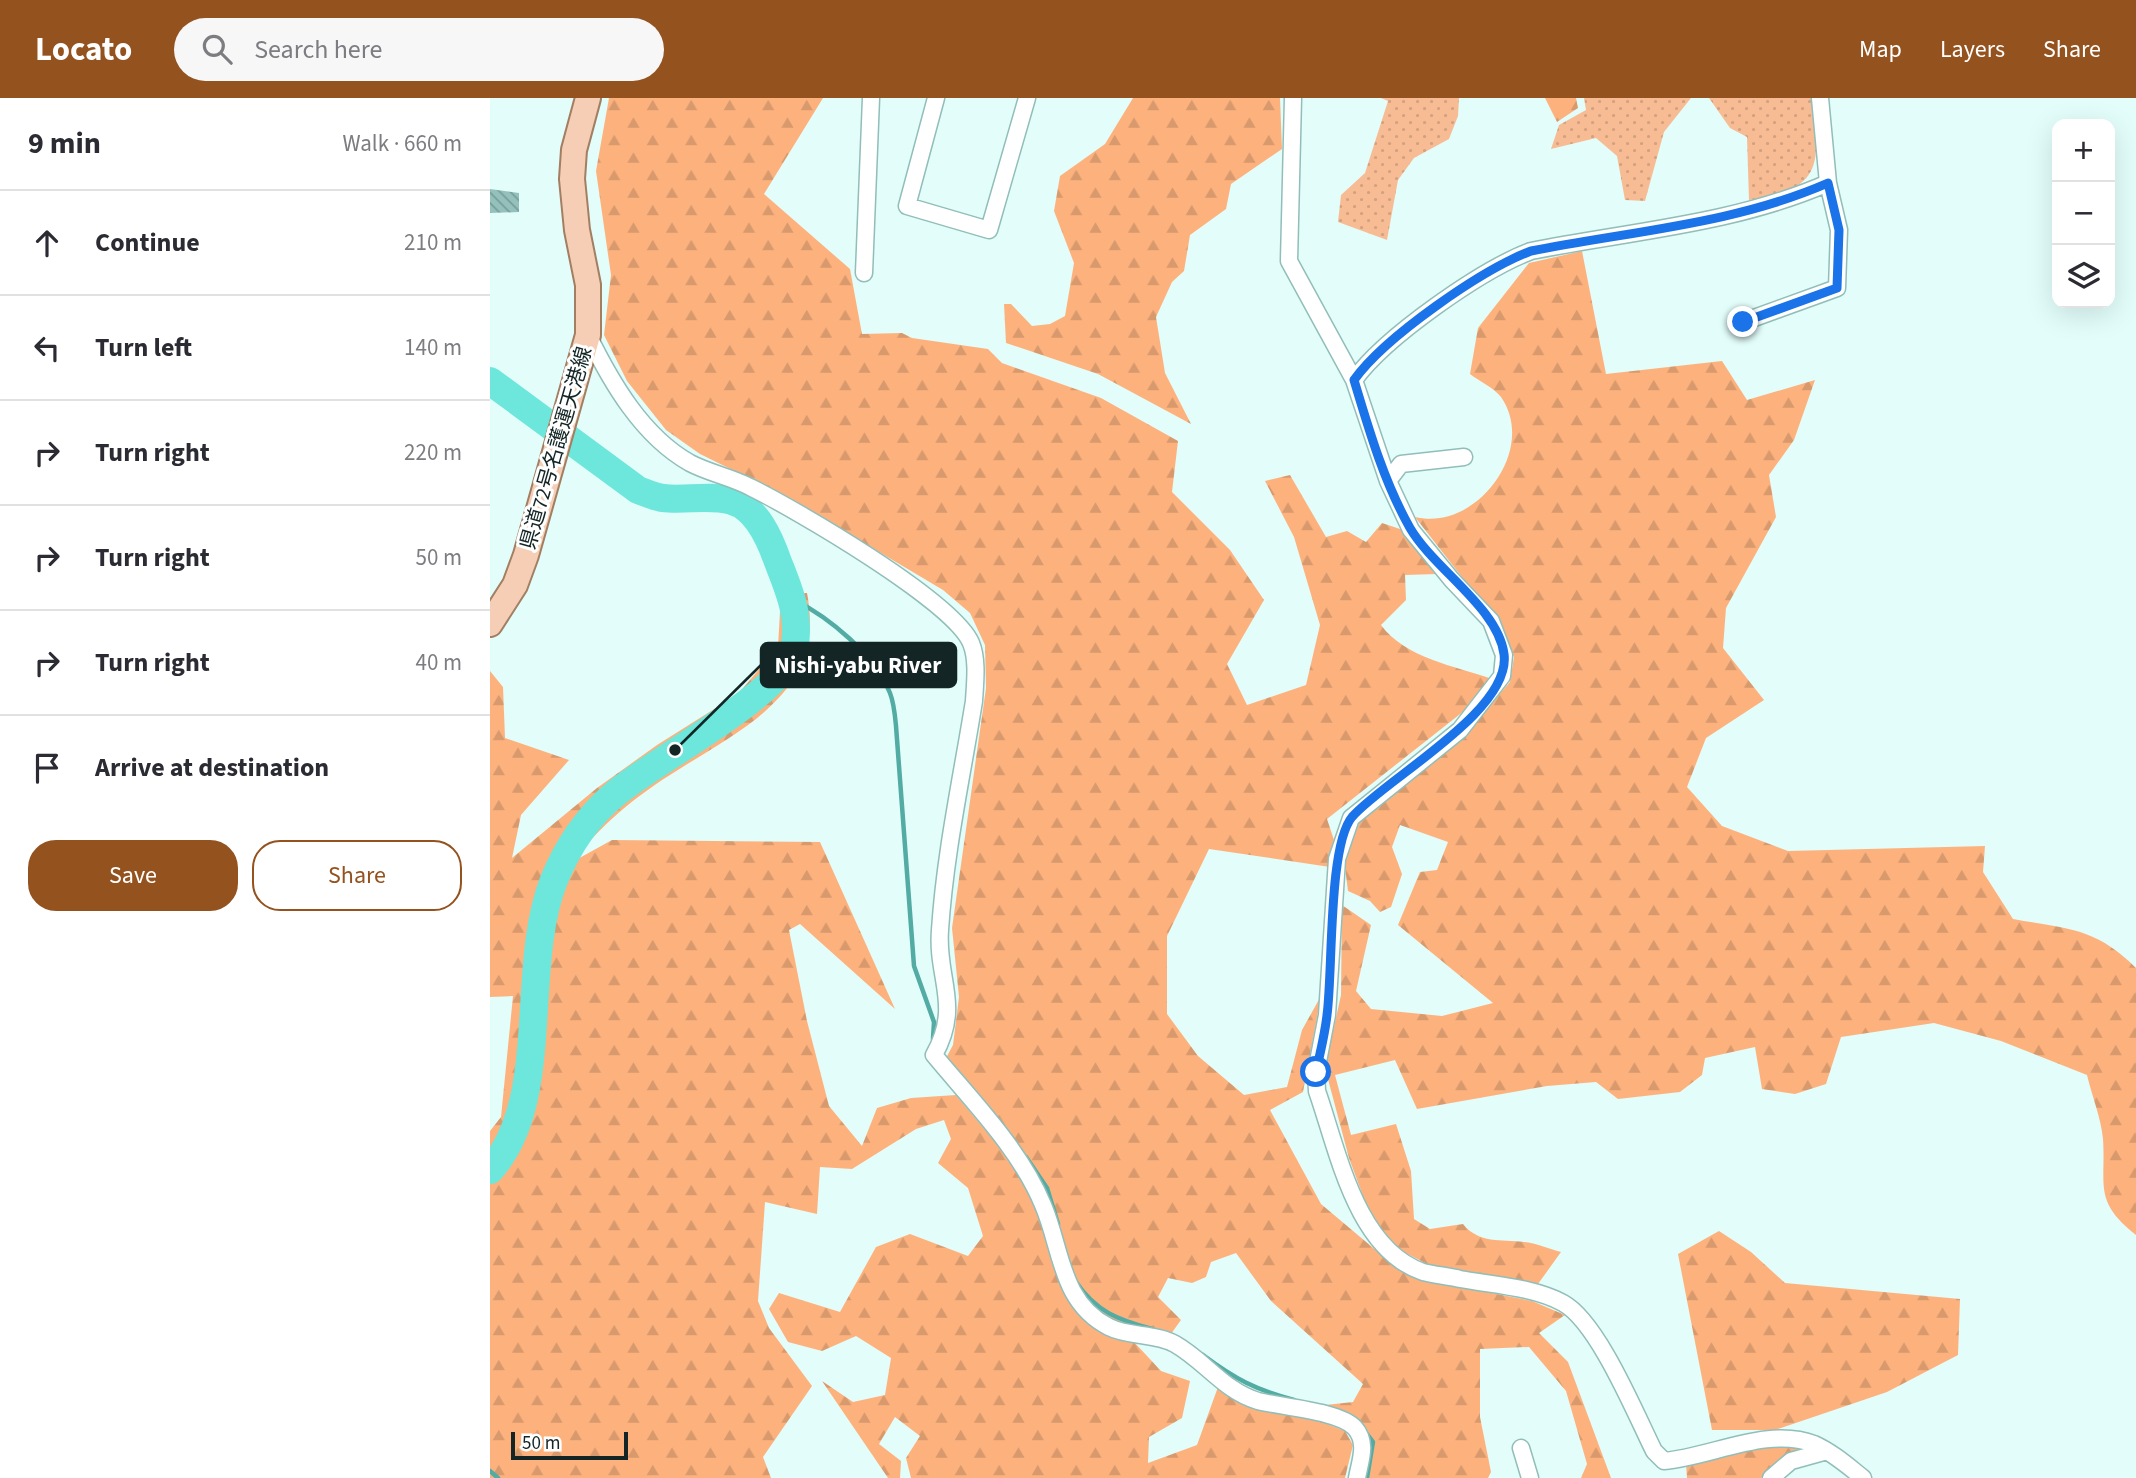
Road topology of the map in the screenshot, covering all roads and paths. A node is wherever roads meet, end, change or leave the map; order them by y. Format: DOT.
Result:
graph roads {
  1 [pos="588,98"];
  2 [pos="871,98"];
  3 [pos="936,98"];
  4 [pos="1027,98"];
  5 [pos="1293,98"];
  6 [pos="1820,98"];
  7 [pos="1828,183"];
  8 [pos="864,273"];
  9 [pos="1743,322"];
  10 [pos="588,335"];
  11 [pos="1354,380"];
  12 [pos="1464,457"];
  13 [pos="1388,481"];
  14 [pos="490,624"];
  15 [pos="1521,1448"];
  16 [pos="1827,1451"];
  17 [pos="1357,1478"];
  18 [pos="1530,1478"];
  19 [pos="1771,1478"];
  20 [pos="1863,1478"];
  1 -- 10 [label="main road, 県道72号名護運天港線"];
  2 -- 8 [label="street"];
  3 -- 4 [label="street"];
  5 -- 11 [label="street"];
  6 -- 7 [label="street"];
  7 -- 9 [label="street"];
  7 -- 11 [label="street"];
  10 -- 14 [label="main road, 県道72号名護運天港線"];
  10 -- 17 [label="street"];
  11 -- 13 [label="street"];
  12 -- 13 [label="street"];
  13 -- 16 [label="street"];
  15 -- 18 [label="street"];
  16 -- 19 [label="street"];
  16 -- 20 [label="street"];
}
